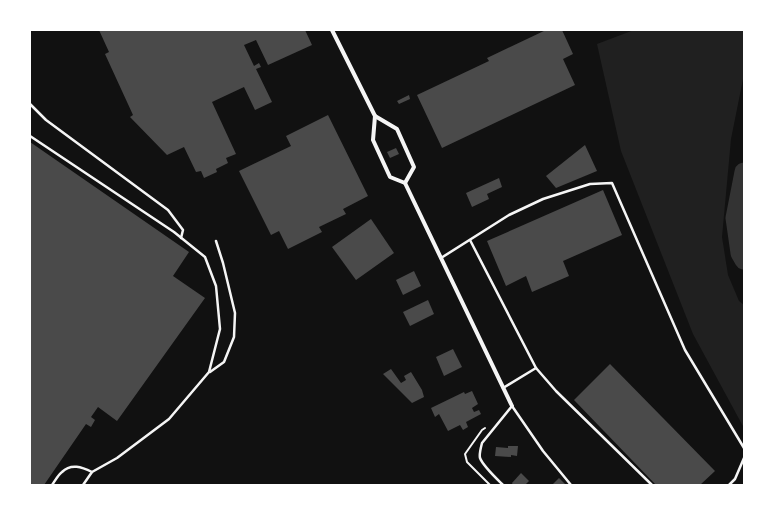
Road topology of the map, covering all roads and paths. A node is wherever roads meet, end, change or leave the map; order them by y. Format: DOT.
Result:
graph roads {
  1 [pos="332,30"];
  2 [pos="30,104"];
  3 [pos="375,116"];
  4 [pos="30,136"];
  5 [pos="405,183"];
  6 [pos="182,238"];
  7 [pos="470,240"];
  8 [pos="216,241"];
  9 [pos="441,258"];
  10 [pos="536,368"];
  11 [pos="209,372"];
  12 [pos="503,388"];
  13 [pos="512,406"];
  14 [pos="744,448"];
  15 [pos="744,458"];
  16 [pos="92,472"];
  17 [pos="52,485"];
  18 [pos="83,485"];
  19 [pos="503,485"];
  20 [pos="571,485"];
  21 [pos="652,485"];
  22 [pos="729,485"];
  1 -- 3 [label="street"];
  2 -- 6 [label="lane"];
  3 -- 5 [label="street"];
  3 -- 5 [label="street"];
  4 -- 6 [label="lane"];
  5 -- 9 [label="street"];
  6 -- 11 [label="lane"];
  7 -- 9 [label="lane"];
  7 -- 10 [label="lane"];
  7 -- 14 [label="lane"];
  8 -- 11 [label="lane"];
  9 -- 12 [label="street"];
  10 -- 12 [label="lane"];
  10 -- 21 [label="lane"];
  11 -- 16 [label="lane"];
  12 -- 13 [label="street"];
  13 -- 19 [label="lane"];
  13 -- 20 [label="lane"];
  15 -- 22 [label="lane"];
  16 -- 17 [label="lane"];
  16 -- 18 [label="lane"];
}
